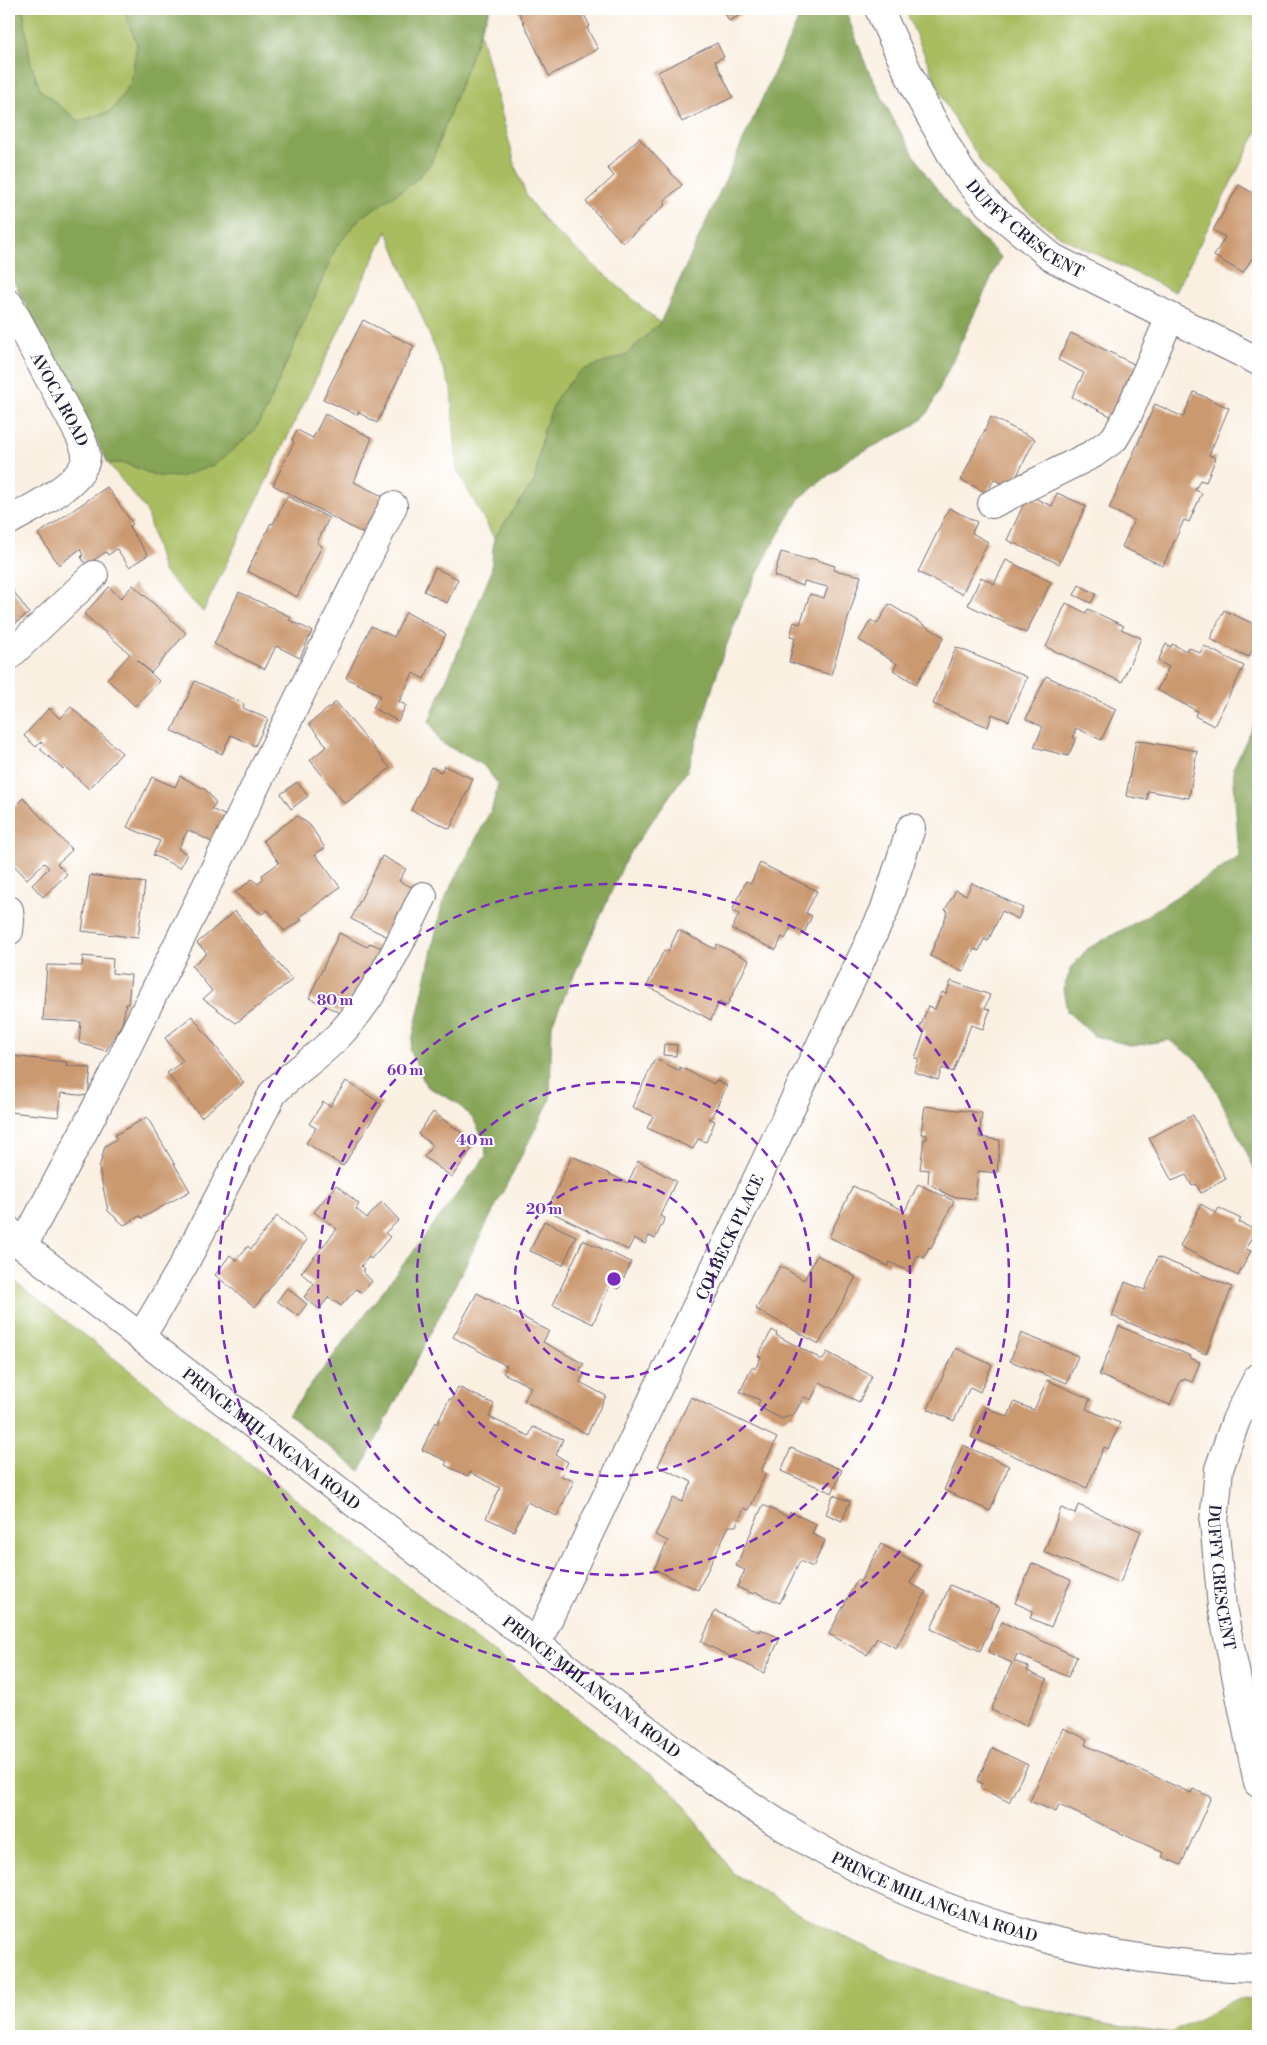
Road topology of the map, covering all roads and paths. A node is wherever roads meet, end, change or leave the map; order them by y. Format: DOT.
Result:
graph roads {
  1 [pos="879,9"];
  2 [pos="9,304"];
  3 [pos="1170,317"];
  4 [pos="1258,361"];
  5 [pos="992,504"];
  6 [pos="393,506"];
  7 [pos="9,521"];
  8 [pos="94,575"];
  9 [pos="9,656"];
  10 [pos="911,828"];
  11 [pos="424,896"];
  12 [pos="9,910"];
  13 [pos="9,931"];
  14 [pos="16,1239"];
  15 [pos="141,1337"];
  16 [pos="1258,1377"];
  17 [pos="537,1643"];
  18 [pos="1258,1783"];
  19 [pos="1258,1968"];
  1 -- 3 [label="street, DUFFY CRESCENT"];
  2 -- 7 [label="street, AVOCA ROAD"];
  3 -- 4 [label="street, DUFFY CRESCENT"];
  3 -- 5 [label="street"];
  6 -- 14 [label="street"];
  8 -- 9 [label="street"];
  10 -- 17 [label="street, COLBECK PLACE"];
  11 -- 15 [label="street"];
  12 -- 13 [label="street"];
  14 -- 15 [label="street, PRINCE MHLANGANA ROAD"];
  15 -- 17 [label="street, PRINCE MHLANGANA ROAD"];
  16 -- 18 [label="street, DUFFY CRESCENT"];
  17 -- 19 [label="street, PRINCE MHLANGANA ROAD"];
}
